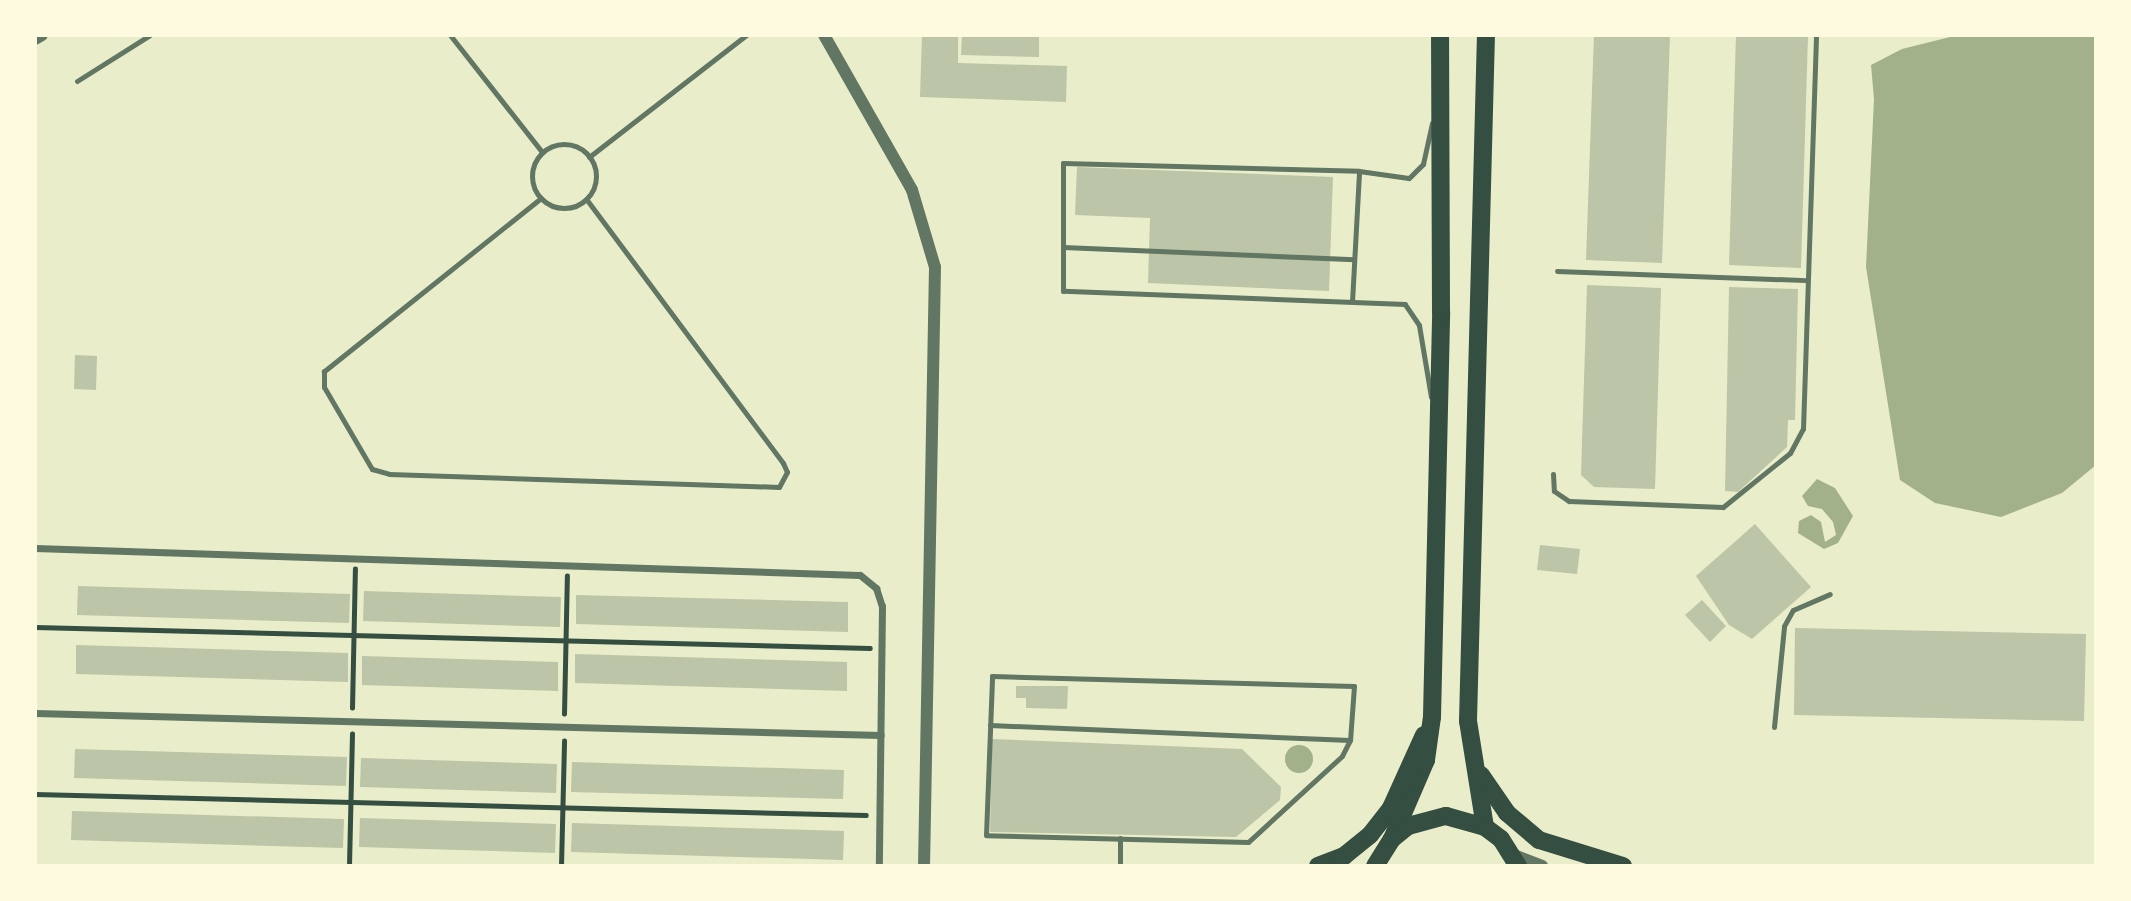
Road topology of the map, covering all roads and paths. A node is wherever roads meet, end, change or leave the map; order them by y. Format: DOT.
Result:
graph roads {
  1 [pos="42,35"];
  2 [pos="150,35"];
  3 [pos="450,35"];
  4 [pos="746,35"];
  5 [pos="824,35"];
  6 [pos="1440,35"];
  7 [pos="1816,35"];
  8 [pos="1488,37"];
  9 [pos="35,40"];
  10 [pos="1437,78"];
  11 [pos="76,81"];
  12 [pos="542,152"];
  13 [pos="589,157"];
  14 [pos="1359,171"];
  15 [pos="541,198"];
  16 [pos="586,200"];
  17 [pos="1063,247"];
  18 [pos="1354,259"];
  19 [pos="1557,271"];
  20 [pos="1806,280"];
  21 [pos="1352,302"];
  22 [pos="1437,428"];
  23 [pos="1553,474"];
  24 [pos="35,548"];
  25 [pos="1830,594"];
  26 [pos="35,627"];
  27 [pos="881,649"];
  28 [pos="35,713"];
  29 [pos="1432,717"];
  30 [pos="1468,721"];
  31 [pos="990,725"];
  32 [pos="1774,727"];
  33 [pos="881,735"];
  34 [pos="1350,740"];
  35 [pos="35,794"];
  36 [pos="881,816"];
  37 [pos="1485,827"];
  38 [pos="1120,838"];
  39 [pos="1392,839"];
  40 [pos="1516,861"];
  41 [pos="1373,865"];
  42 [pos="879,866"];
  43 [pos="924,866"];
  44 [pos="1120,866"];
  45 [pos="1318,866"];
  46 [pos="1542,866"];
  47 [pos="1623,866"];
  1 -- 9 [label="street"];
  2 -- 11 [label="lane"];
  3 -- 12 [label="lane"];
  4 -- 13 [label="lane"];
  5 -- 43 [label="street"];
  6 -- 10 [label="main road"];
  7 -- 20 [label="lane"];
  8 -- 30 [label="main road"];
  10 -- 14 [label="lane"];
  10 -- 22 [label="main road"];
  12 -- 13 [label="lane"];
  12 -- 15 [label="lane"];
  13 -- 16 [label="lane"];
  14 -- 17 [label="lane"];
  14 -- 18 [label="lane"];
  15 -- 16 [label="lane"];
  15 -- 16 [label="lane"];
  17 -- 18 [label="lane"];
  17 -- 21 [label="lane"];
  18 -- 21 [label="lane"];
  19 -- 20 [label="lane"];
  20 -- 23 [label="lane"];
  21 -- 22 [label="lane"];
  22 -- 29 [label="main road"];
  24 -- 27 [label="street"];
  25 -- 32 [label="lane"];
  26 -- 27 [label="path"];
  27 -- 33 [label="street"];
  28 -- 33 [label="street"];
  29 -- 39 [label="main road"];
  29 -- 45 [label="main road"];
  30 -- 37 [label="main road"];
  30 -- 47 [label="main road"];
  31 -- 34 [label="lane"];
  31 -- 34 [label="lane"];
  31 -- 38 [label="lane"];
  33 -- 36 [label="street"];
  34 -- 38 [label="lane"];
  35 -- 36 [label="path"];
  36 -- 42 [label="street"];
  37 -- 39 [label="main road"];
  37 -- 40 [label="main road"];
  38 -- 44 [label="lane"];
  39 -- 41 [label="main road"];
  40 -- 46 [label="street"];
}
